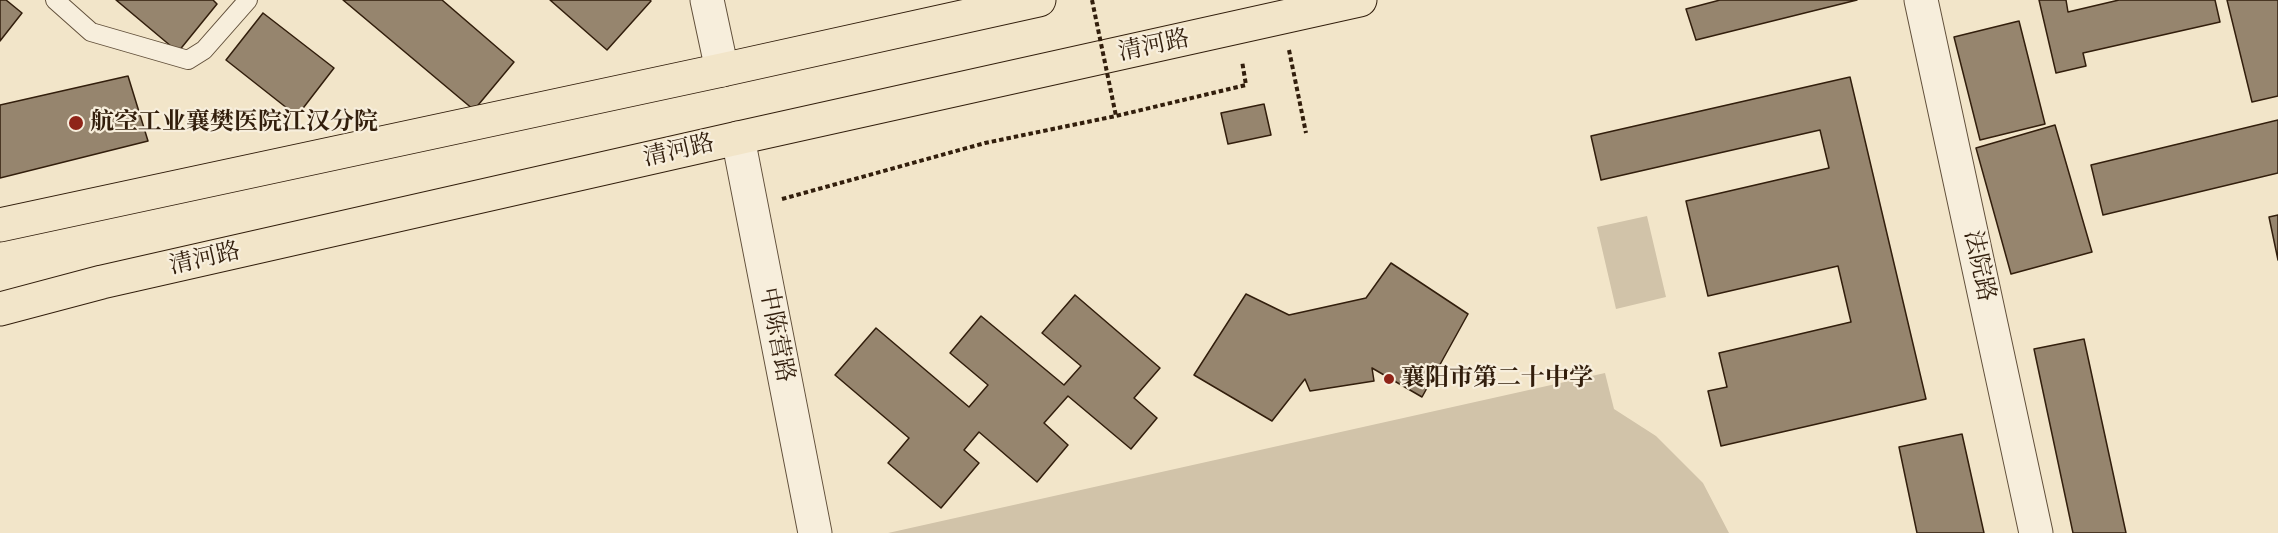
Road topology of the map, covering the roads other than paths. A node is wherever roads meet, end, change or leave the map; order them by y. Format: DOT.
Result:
graph roads {
  1 [pos="55,0"];
  2 [pos="248,0"];
  3 [pos="707,0"];
  4 [pos="1039,0"];
  5 [pos="1360,0"];
  6 [pos="1921,0"];
  7 [pos="722,70"];
  8 [pos="738,138"];
  9 [pos="0,225"];
  10 [pos="0,309"];
  11 [pos="815,533"];
  12 [pos="2036,533"];
  1 -- 2 [label="lane"];
  3 -- 7 [label="street"];
  4 -- 7 [label="main road"];
  5 -- 8 [label="main road, 清河路"];
  6 -- 12 [label="street, 法院路"];
  7 -- 9 [label="main road"];
  8 -- 10 [label="main road, 清河路"];
  8 -- 11 [label="street, 中陈营路"];
}
